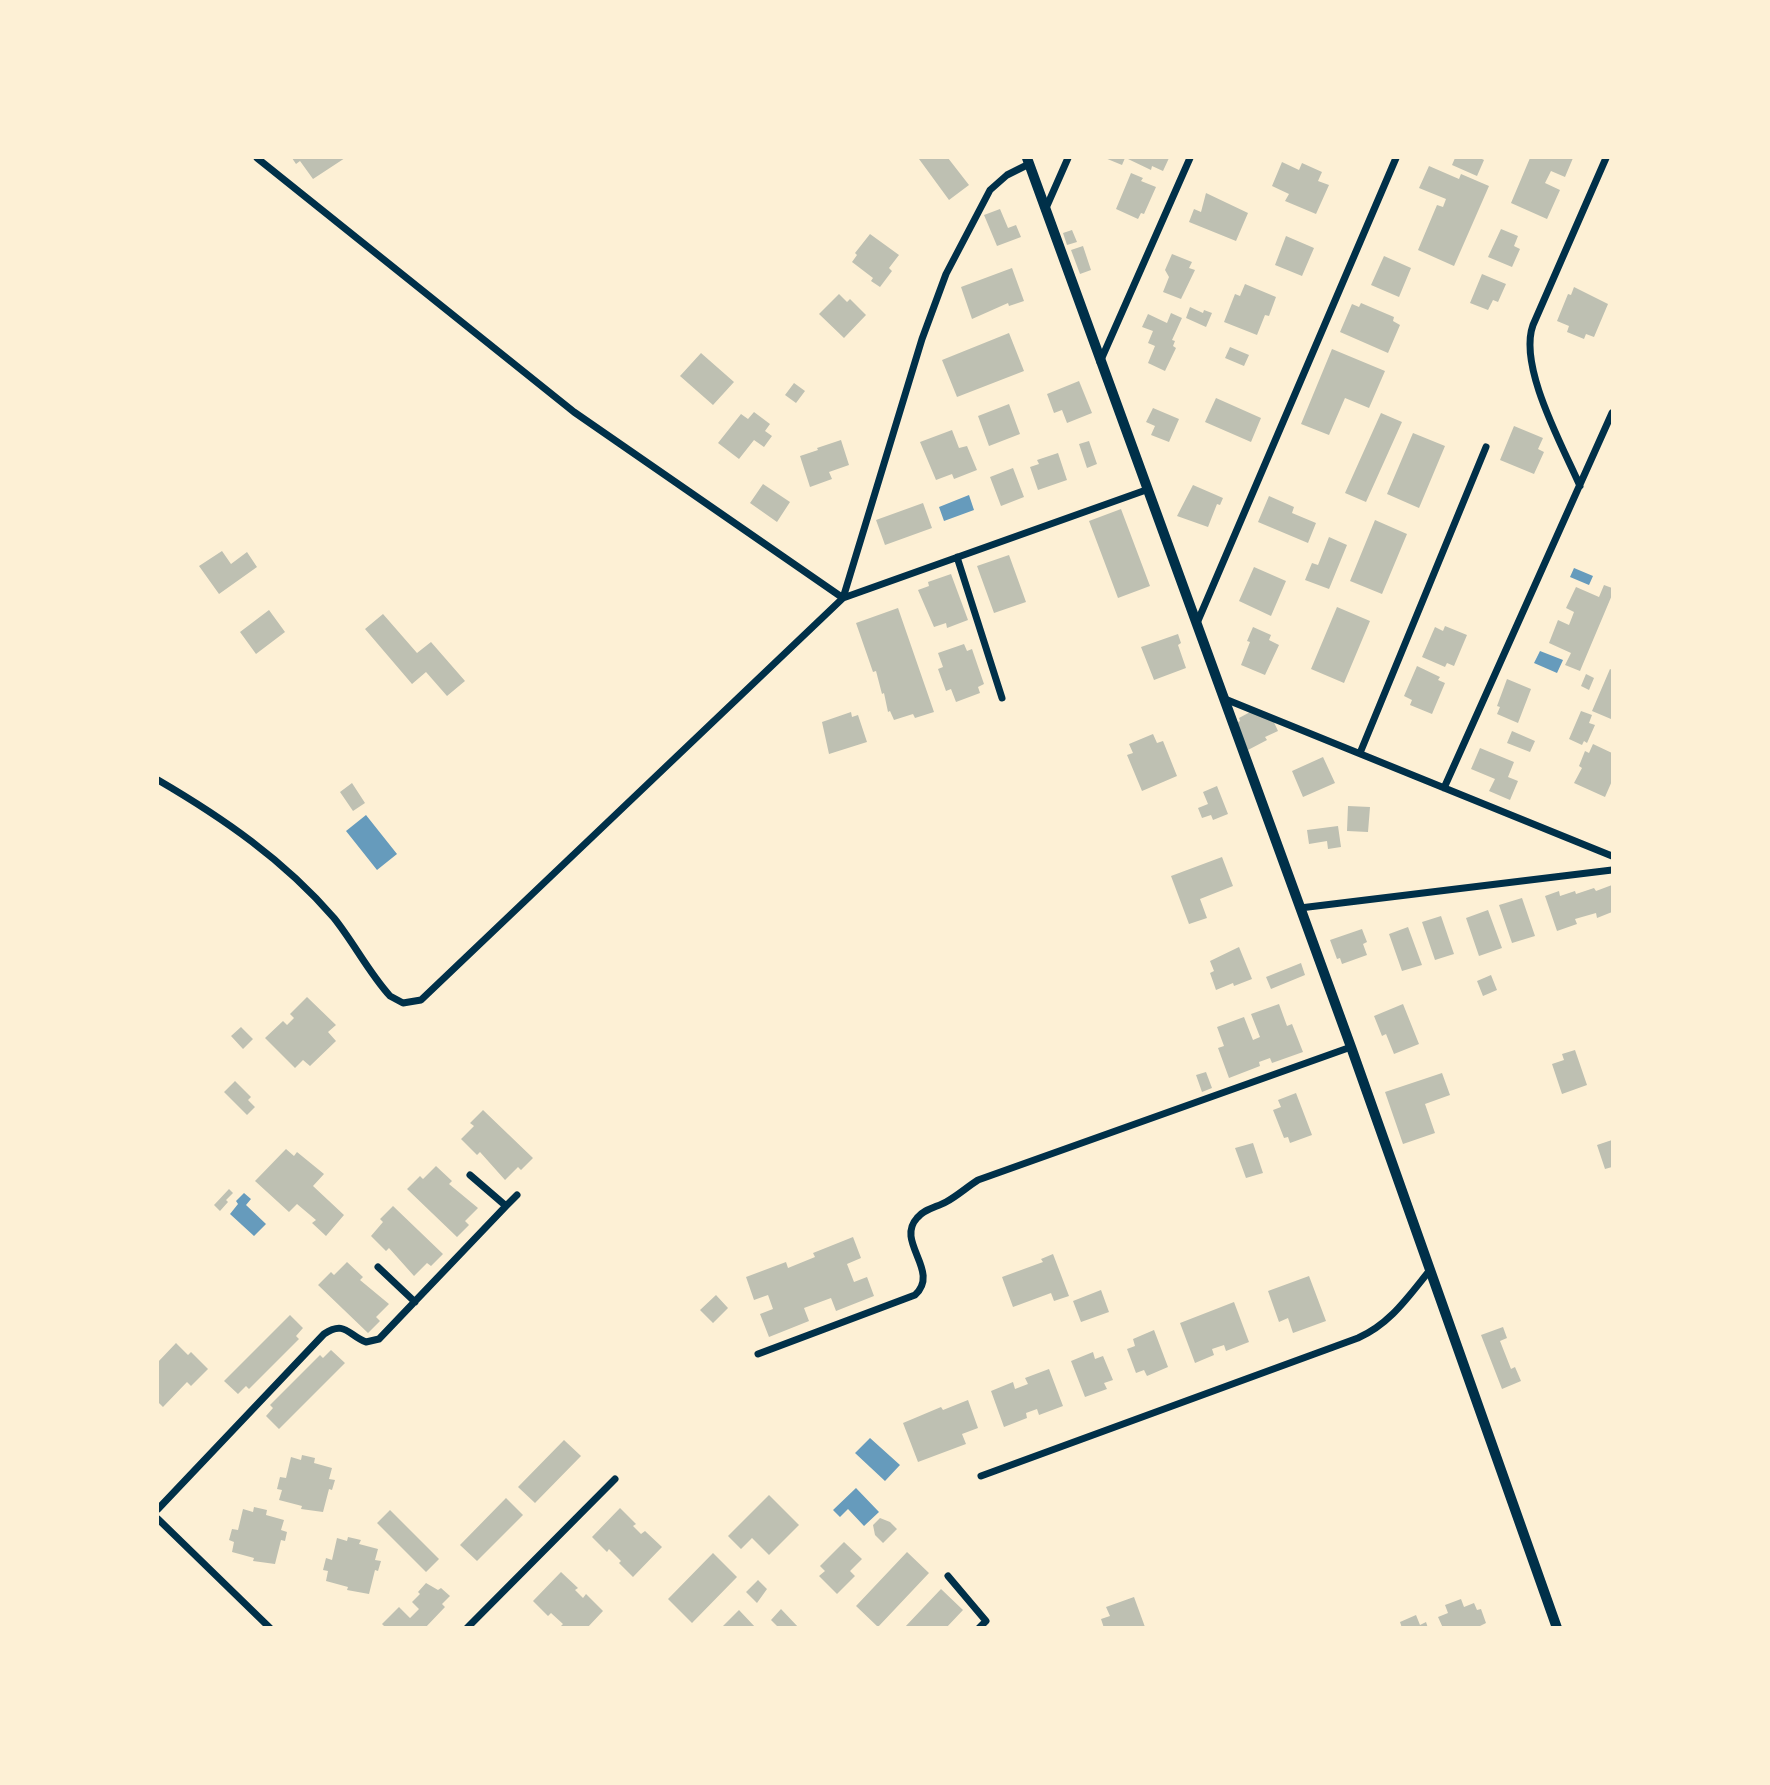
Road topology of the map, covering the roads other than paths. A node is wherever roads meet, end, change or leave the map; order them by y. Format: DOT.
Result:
graph roads {
  1 [pos="257,158"];
  2 [pos="1068,158"];
  3 [pos="1190,158"];
  4 [pos="1396,158"];
  5 [pos="1606,158"];
  6 [pos="1028,161"];
  7 [pos="1046,209"];
  8 [pos="1100,362"];
  9 [pos="1612,413"];
  10 [pos="1486,447"];
  11 [pos="1580,486"];
  12 [pos="1146,490"];
  13 [pos="957,557"];
  14 [pos="843,598"];
  15 [pos="1196,624"];
  16 [pos="1002,698"];
  17 [pos="1224,698"];
  18 [pos="1360,753"];
  19 [pos="158,780"];
  20 [pos="1444,788"];
  21 [pos="1612,856"];
  22 [pos="1612,870"];
  23 [pos="1300,908"];
  24 [pos="1351,1047"];
  25 [pos="470,1175"];
  26 [pos="517,1195"];
  27 [pos="506,1206"];
  28 [pos="378,1267"];
  29 [pos="1431,1270"];
  30 [pos="415,1302"];
  31 [pos="758,1354"];
  32 [pos="981,1476"];
  33 [pos="615,1479"];
  34 [pos="158,1509"];
  35 [pos="158,1519"];
  36 [pos="948,1576"];
  37 [pos="270,1628"];
  38 [pos="467,1628"];
  39 [pos="979,1628"];
  40 [pos="1558,1628"];
  1 -- 14 [label="street"];
  2 -- 7 [label="street"];
  3 -- 8 [label="street"];
  4 -- 15 [label="street"];
  5 -- 11 [label="street"];
  6 -- 7 [label="street"];
  6 -- 14 [label="street"];
  7 -- 8 [label="street"];
  8 -- 12 [label="street"];
  9 -- 11 [label="street"];
  10 -- 18 [label="street"];
  11 -- 20 [label="street"];
  12 -- 13 [label="street"];
  12 -- 15 [label="street"];
  13 -- 14 [label="street"];
  13 -- 16 [label="street"];
  14 -- 19 [label="street"];
  15 -- 17 [label="street"];
  17 -- 18 [label="street"];
  17 -- 23 [label="street"];
  18 -- 20 [label="street"];
  20 -- 21 [label="street"];
  22 -- 23 [label="street"];
  23 -- 24 [label="street"];
  24 -- 29 [label="street"];
  24 -- 31 [label="street"];
  25 -- 27 [label="street"];
  26 -- 27 [label="street"];
  27 -- 30 [label="street"];
  28 -- 30 [label="street"];
  29 -- 32 [label="street"];
  29 -- 40 [label="street"];
  30 -- 34 [label="street"];
  33 -- 38 [label="street"];
  35 -- 37 [label="street"];
  36 -- 39 [label="street"];
}
